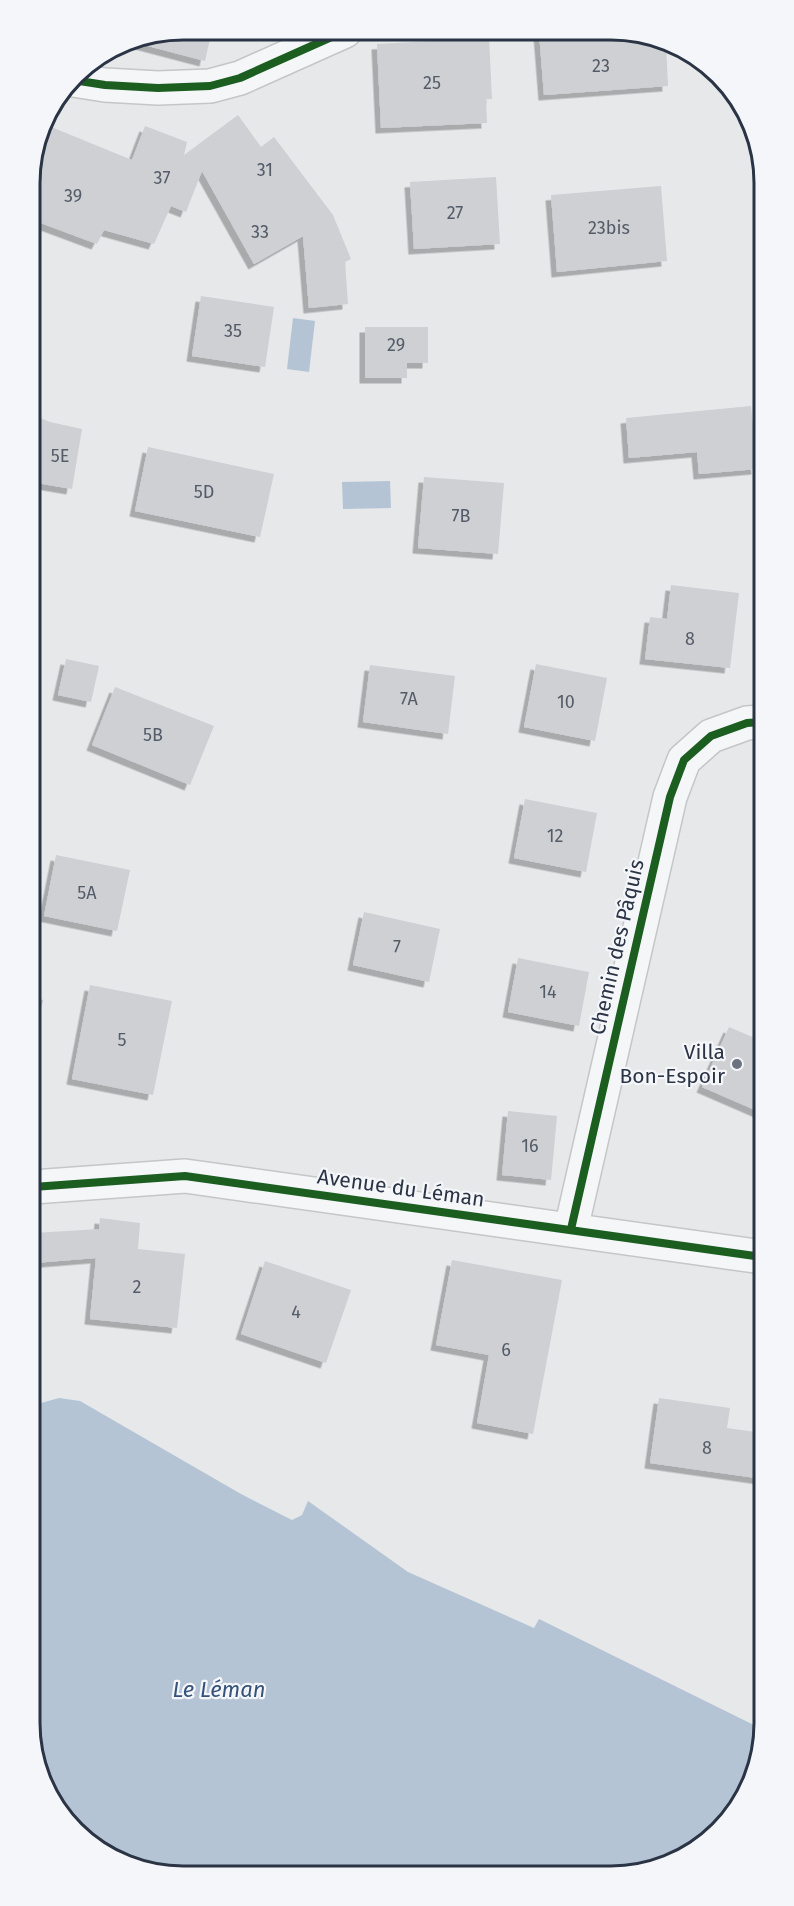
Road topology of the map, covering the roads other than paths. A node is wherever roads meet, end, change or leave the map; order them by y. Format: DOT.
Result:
graph roads {
  1 [pos="325,40"];
  2 [pos="83,81"];
  3 [pos="754,723"];
  4 [pos="40,1186"];
  5 [pos="572,1229"];
  6 [pos="753,1256"];
  1 -- 2 [label="street"];
  3 -- 5 [label="street, Chemin des Pâquis"];
  4 -- 5 [label="street, Avenue du Léman"];
  5 -- 6 [label="street, Avenue du Léman"];
}
